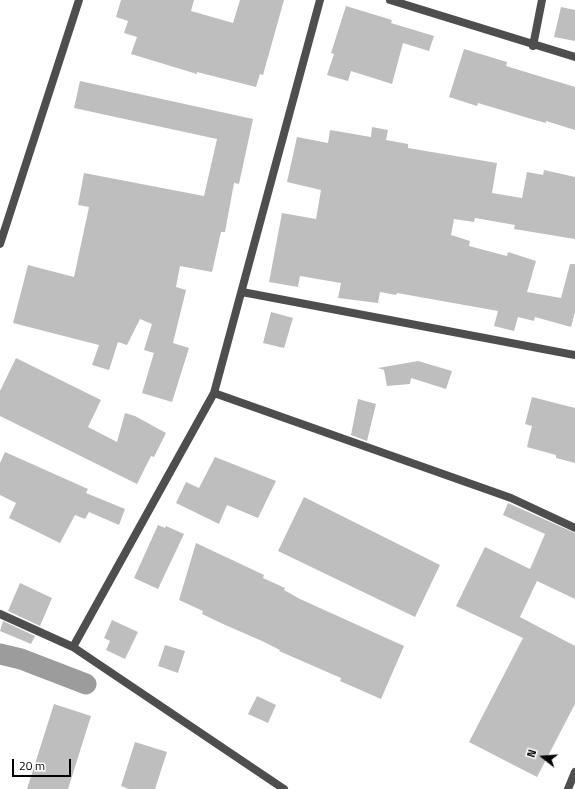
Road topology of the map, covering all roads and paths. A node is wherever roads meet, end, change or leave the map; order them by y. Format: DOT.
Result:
graph roads {
  1 [pos="79,0"];
  2 [pos="320,0"];
  3 [pos="390,0"];
  4 [pos="542,0"];
  5 [pos="534,46"];
  6 [pos="575,58"];
  7 [pos="0,244"];
  8 [pos="242,292"];
  9 [pos="575,355"];
  10 [pos="214,393"];
  11 [pos="575,528"];
  12 [pos="0,614"];
  13 [pos="73,647"];
  14 [pos="575,772"];
  15 [pos="284,789"];
  16 [pos="568,789"];
  1 -- 7 [label="street"];
  2 -- 8 [label="street"];
  3 -- 5 [label="street"];
  4 -- 5 [label="street"];
  5 -- 6 [label="street"];
  8 -- 9 [label="street"];
  8 -- 10 [label="street"];
  10 -- 11 [label="street"];
  10 -- 13 [label="street"];
  12 -- 13 [label="street"];
  13 -- 15 [label="street"];
  14 -- 16 [label="street"];
}
